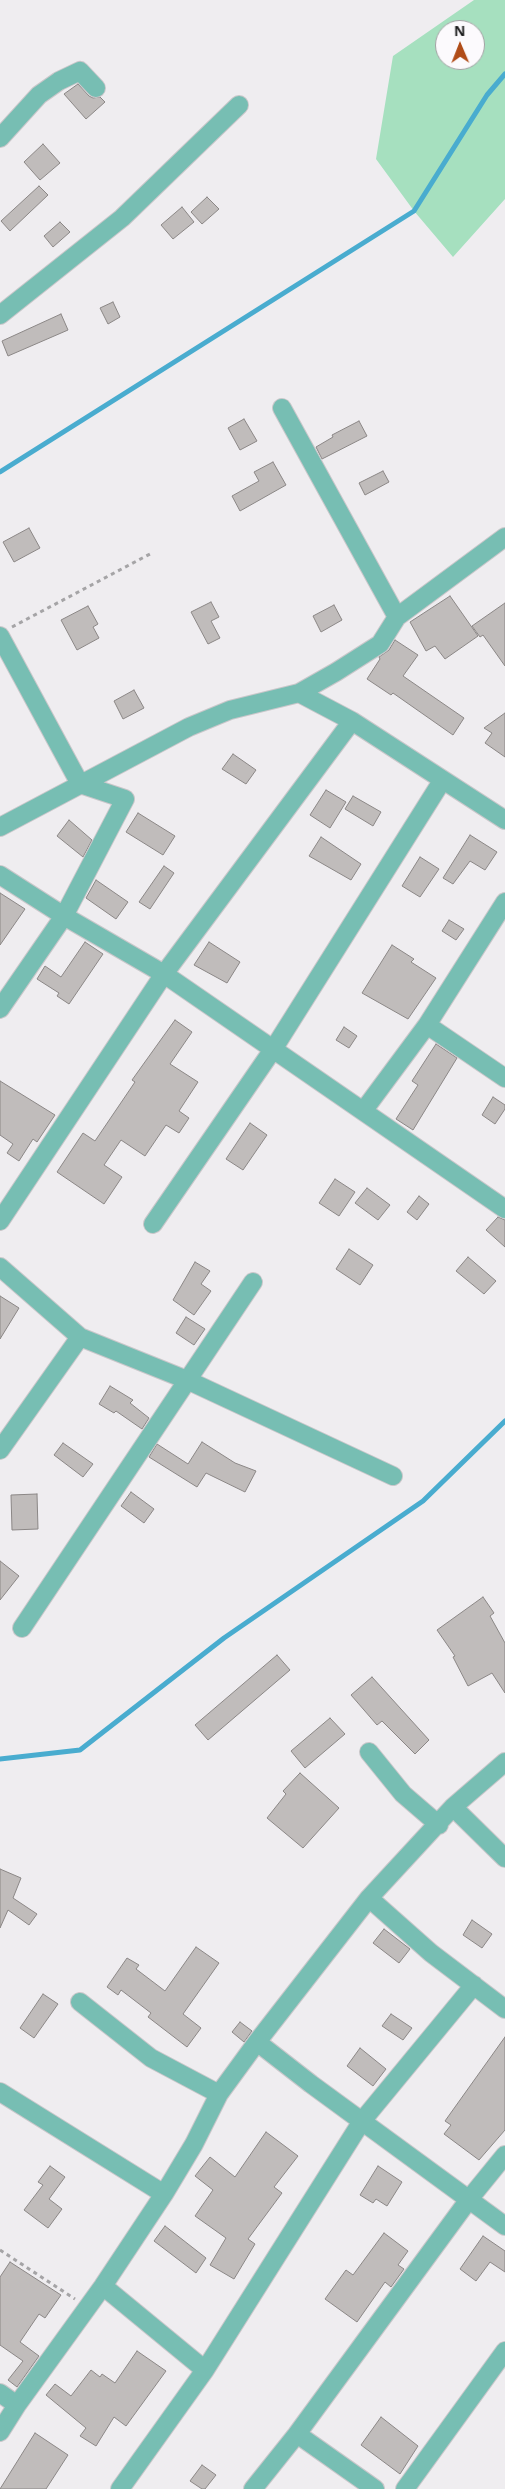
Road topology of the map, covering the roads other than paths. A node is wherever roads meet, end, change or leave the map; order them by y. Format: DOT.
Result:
graph roads {
  1 [pos="96,88"];
  2 [pos="239,105"];
  3 [pos="0,138"];
  4 [pos="0,315"];
  5 [pos="282,408"];
  6 [pos="505,537"];
  7 [pos="397,617"];
  8 [pos="4,632"];
  9 [pos="299,694"];
  10 [pos="352,721"];
  11 [pos="442,781"];
  12 [pos="80,784"];
  13 [pos="505,820"];
  14 [pos="0,827"];
  15 [pos="0,875"];
  16 [pos="505,902"];
  17 [pos="64,916"];
  18 [pos="164,974"];
  19 [pos="0,1009"];
  20 [pos="427,1025"];
  21 [pos="274,1048"];
  22 [pos="505,1078"];
  23 [pos="364,1110"];
  24 [pos="505,1209"];
  25 [pos="0,1221"];
  26 [pos="154,1224"];
  27 [pos="0,1267"];
  28 [pos="254,1282"];
  29 [pos="80,1337"];
  30 [pos="187,1380"];
  31 [pos="0,1450"];
  32 [pos="393,1476"];
  33 [pos="22,1628"];
  34 [pos="369,1752"];
  35 [pos="505,1762"];
  36 [pos="452,1808"];
  37 [pos="439,1825"];
  38 [pos="505,1858"];
  39 [pos="369,1898"];
  40 [pos="474,1985"];
  41 [pos="80,2002"];
  42 [pos="505,2009"];
  43 [pos="257,2042"];
  44 [pos="0,2092"];
  45 [pos="219,2094"];
  46 [pos="362,2122"];
  47 [pos="505,2155"];
  48 [pos="164,2194"];
  49 [pos="470,2198"];
  50 [pos="505,2226"];
  51 [pos="103,2286"];
  52 [pos="505,2351"];
  53 [pos="205,2370"];
  54 [pos="0,2393"];
  55 [pos="17,2405"];
  56 [pos="0,2432"];
  57 [pos="297,2434"];
  58 [pos="120,2489"];
  59 [pos="253,2489"];
  60 [pos="375,2489"];
  61 [pos="405,2489"];
  1 -- 3 [label="street"];
  2 -- 4 [label="street"];
  5 -- 7 [label="street"];
  6 -- 7 [label="street"];
  7 -- 9 [label="street"];
  8 -- 12 [label="street"];
  9 -- 10 [label="street"];
  9 -- 12 [label="street"];
  10 -- 11 [label="street"];
  10 -- 18 [label="street"];
  11 -- 13 [label="street"];
  11 -- 21 [label="street"];
  12 -- 14 [label="street"];
  12 -- 17 [label="street"];
  15 -- 17 [label="street"];
  16 -- 20 [label="street"];
  17 -- 18 [label="street"];
  17 -- 19 [label="street"];
  18 -- 21 [label="street"];
  18 -- 25 [label="street"];
  20 -- 22 [label="street"];
  20 -- 23 [label="street"];
  21 -- 23 [label="street"];
  21 -- 26 [label="street"];
  23 -- 24 [label="street"];
  27 -- 29 [label="street"];
  28 -- 30 [label="street"];
  29 -- 30 [label="street"];
  29 -- 31 [label="street"];
  30 -- 32 [label="street"];
  30 -- 33 [label="street"];
  34 -- 37 [label="street"];
  35 -- 36 [label="street"];
  36 -- 37 [label="street"];
  36 -- 38 [label="street"];
  37 -- 39 [label="street"];
  39 -- 40 [label="street"];
  39 -- 43 [label="street"];
  40 -- 42 [label="street"];
  40 -- 46 [label="street"];
  41 -- 45 [label="street"];
  43 -- 45 [label="street"];
  43 -- 46 [label="street"];
  44 -- 48 [label="street"];
  45 -- 48 [label="street"];
  46 -- 49 [label="street"];
  46 -- 53 [label="street"];
  47 -- 49 [label="street"];
  48 -- 51 [label="street"];
  49 -- 50 [label="street"];
  49 -- 57 [label="street"];
  51 -- 53 [label="street"];
  51 -- 55 [label="street"];
  52 -- 61 [label="street"];
  53 -- 58 [label="street"];
  54 -- 55 [label="street"];
  55 -- 56 [label="street"];
  57 -- 59 [label="street"];
  57 -- 60 [label="street"];
}
